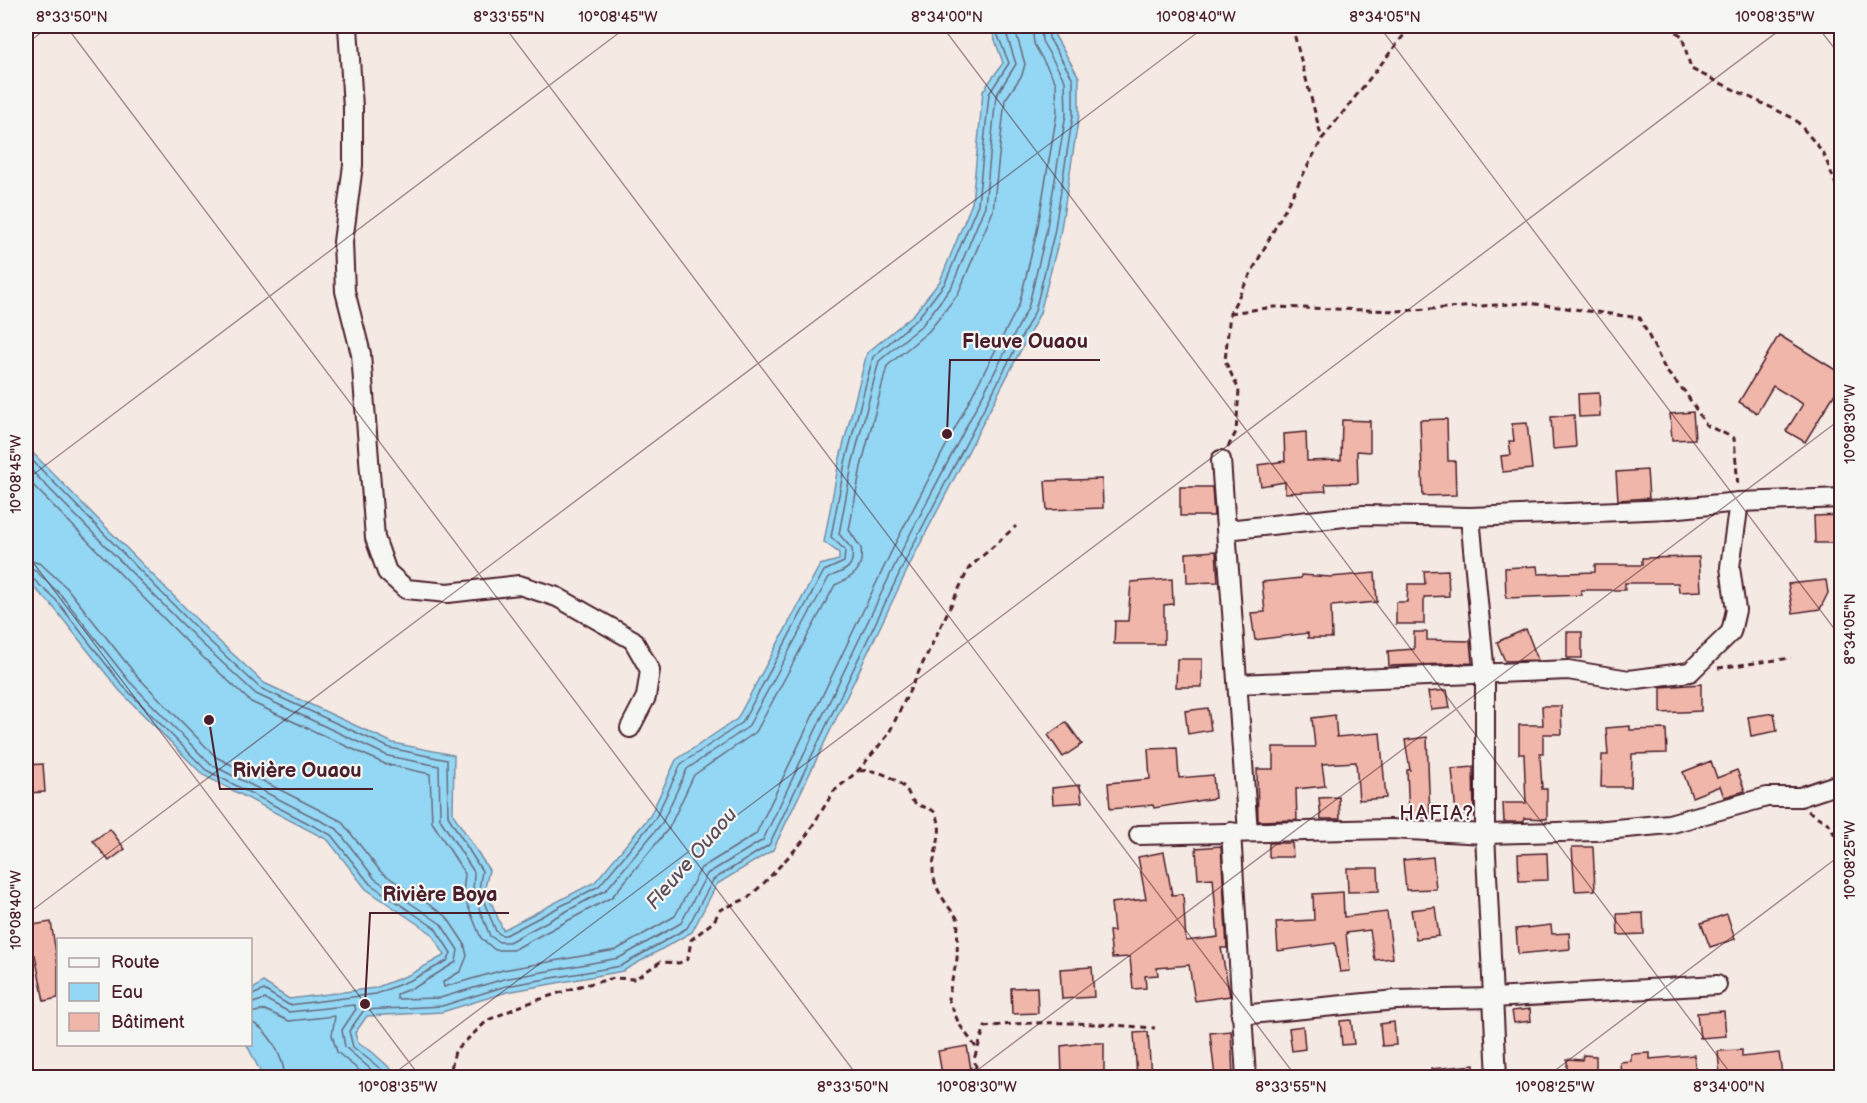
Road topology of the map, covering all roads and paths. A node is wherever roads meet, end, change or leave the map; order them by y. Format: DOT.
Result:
graph roads {
  1 [pos="348,26"];
  2 [pos="1292,26"];
  3 [pos="1411,26"];
  4 [pos="1668,26"];
  5 [pos="1322,139"];
  6 [pos="1842,200"];
  7 [pos="1230,313"];
  8 [pos="1221,460"];
  9 [pos="1842,498"];
  10 [pos="1739,502"];
  11 [pos="1470,517"];
  12 [pos="1016,526"];
  13 [pos="1227,530"];
  14 [pos="1791,658"];
  15 [pos="1690,672"];
  16 [pos="1485,675"];
  17 [pos="1238,684"];
  18 [pos="630,728"];
  19 [pos="858,771"];
  20 [pos="1842,783"];
  21 [pos="1800,797"];
  22 [pos="1240,832"];
  23 [pos="1485,834"];
  24 [pos="1139,835"];
  25 [pos="1842,849"];
  26 [pos="1717,985"];
  27 [pos="1493,998"];
  28 [pos="1240,1015"];
  29 [pos="1155,1028"];
  30 [pos="978,1050"];
  31 [pos="977,1068"];
  32 [pos="448,1077"];
  33 [pos="951,1077"];
  34 [pos="979,1077"];
  35 [pos="1246,1077"];
  36 [pos="1497,1077"];
  1 -- 18 [label="street"];
  2 -- 5 [label="path"];
  3 -- 5 [label="path"];
  4 -- 6 [label="path"];
  5 -- 7 [label="path"];
  7 -- 8 [label="path"];
  7 -- 10 [label="path"];
  8 -- 13 [label="street"];
  9 -- 10 [label="street"];
  10 -- 11 [label="street"];
  10 -- 15 [label="street"];
  11 -- 13 [label="street"];
  11 -- 16 [label="street"];
  12 -- 19 [label="path"];
  13 -- 17 [label="street"];
  14 -- 15 [label="path"];
  15 -- 16 [label="street"];
  16 -- 17 [label="street"];
  16 -- 23 [label="street"];
  17 -- 22 [label="street"];
  19 -- 30 [label="path"];
  19 -- 32 [label="path"];
  20 -- 21 [label="street"];
  21 -- 23 [label="street"];
  21 -- 25 [label="path"];
  22 -- 23 [label="street"];
  22 -- 24 [label="street"];
  22 -- 28 [label="street"];
  23 -- 27 [label="street"];
  26 -- 27 [label="street"];
  27 -- 28 [label="street"];
  27 -- 36 [label="street"];
  28 -- 35 [label="street"];
  29 -- 30 [label="path"];
  30 -- 31 [label="path"];
  31 -- 33 [label="path"];
  31 -- 34 [label="path"];
}
